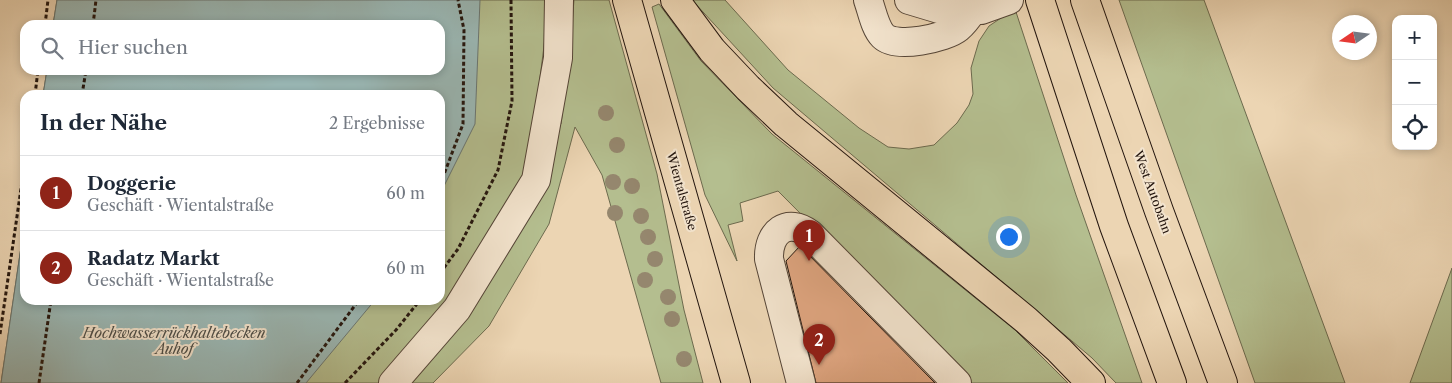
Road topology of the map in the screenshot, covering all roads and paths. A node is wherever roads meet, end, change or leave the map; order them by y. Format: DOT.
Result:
graph roads {
  1 [pos="48,0"];
  2 [pos="96,0"];
  3 [pos="458,0"];
  4 [pos="511,0"];
  5 [pos="559,0"];
  6 [pos="627,0"];
  7 [pos="675,0"];
  8 [pos="868,0"];
  9 [pos="910,0"];
  10 [pos="1009,0"];
  11 [pos="1040,0"];
  12 [pos="1085,0"];
  13 [pos="973,10"];
  14 [pos="46,20"];
  15 [pos="93,20"];
  16 [pos="37,75"];
  17 [pos="85,75"];
  18 [pos="36,90"];
  19 [pos="83,90"];
  20 [pos="445,173"];
  21 [pos="20,196"];
  22 [pos="445,266"];
  23 [pos="50,305"];
  24 [pos="355,305"];
  25 [pos="416,305"];
  26 [pos="0,334"];
  27 [pos="39,383"];
  28 [pos="297,383"];
  29 [pos="345,383"];
  30 [pos="393,383"];
  31 [pos="736,383"];
  32 [pos="801,383"];
  33 [pos="957,383"];
  34 [pos="1091,383"];
  35 [pos="1172,383"];
  36 [pos="1222,383"];
  1 -- 14 [label="path"];
  2 -- 15 [label="path"];
  3 -- 20 [label="path"];
  4 -- 22 [label="path"];
  5 -- 30 [label="street"];
  6 -- 31 [label="main road, Wientalstraße"];
  7 -- 34 [label="main road"];
  8 -- 13 [label="street"];
  9 -- 13 [label="street"];
  10 -- 13 [label="street"];
  11 -- 35 [label="main road"];
  12 -- 36 [label="main road, West Autobahn"];
  16 -- 18 [label="path"];
  17 -- 19 [label="path"];
  21 -- 26 [label="path"];
  23 -- 27 [label="path"];
  24 -- 28 [label="path"];
  25 -- 29 [label="path"];
  32 -- 33 [label="street"];
}
